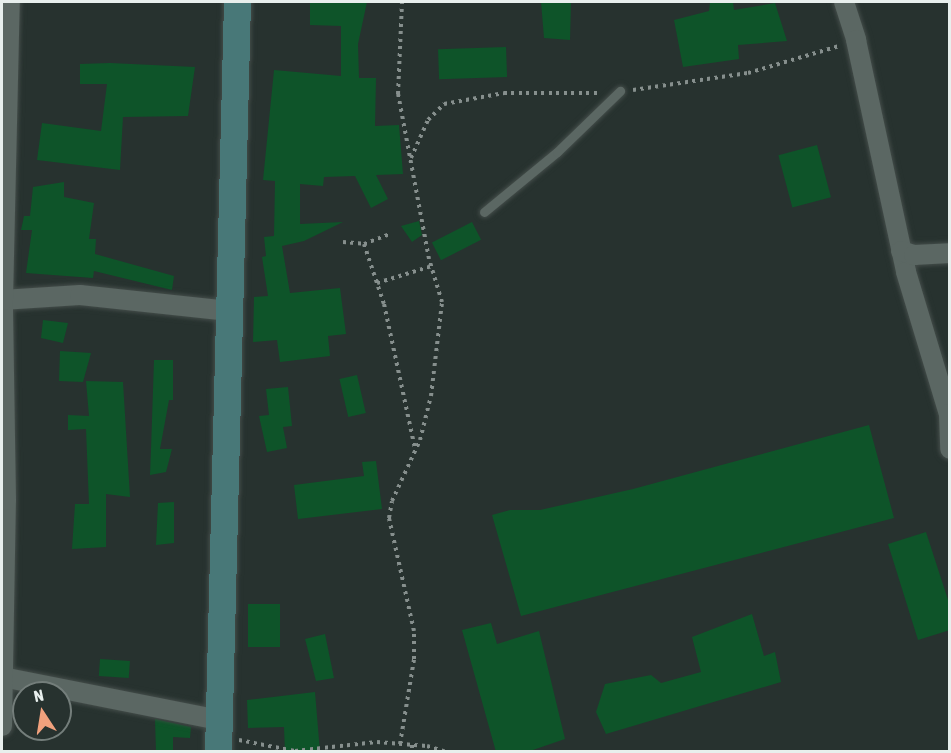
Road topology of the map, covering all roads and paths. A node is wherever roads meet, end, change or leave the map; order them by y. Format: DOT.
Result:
graph roads {
  1 [pos="10,2"];
  2 [pos="237,2"];
  3 [pos="402,2"];
  4 [pos="844,2"];
  5 [pos="620,91"];
  6 [pos="484,212"];
  7 [pos="388,235"];
  8 [pos="343,242"];
  9 [pos="364,244"];
  10 [pos="901,251"];
  11 [pos="950,253"];
  12 [pos="432,266"];
  13 [pos="377,283"];
  14 [pos="2,300"];
  15 [pos="229,311"];
  16 [pos="949,413"];
  17 [pos="950,449"];
  18 [pos="415,450"];
  19 [pos="3,677"];
  20 [pos="2,726"];
  21 [pos="218,735"];
  22 [pos="400,744"];
  23 [pos="412,745"];
  24 [pos="412,752"];
  25 [pos="447,752"];
  1 -- 14 [label="street"];
  2 -- 15 [label="street"];
  3 -- 12 [label="path"];
  4 -- 10 [label="street"];
  5 -- 6 [label="lane"];
  7 -- 9 [label="path"];
  8 -- 9 [label="path"];
  9 -- 13 [label="path"];
  10 -- 11 [label="street"];
  10 -- 16 [label="street"];
  12 -- 13 [label="path"];
  12 -- 18 [label="path"];
  13 -- 18 [label="path"];
  14 -- 15 [label="street"];
  14 -- 19 [label="street"];
  15 -- 21 [label="street"];
  16 -- 17 [label="street"];
  18 -- 22 [label="path"];
  19 -- 20 [label="street"];
  19 -- 21 [label="street"];
  21 -- 22 [label="path"];
  22 -- 23 [label="path"];
  23 -- 24 [label="path"];
  23 -- 25 [label="path"];
}
